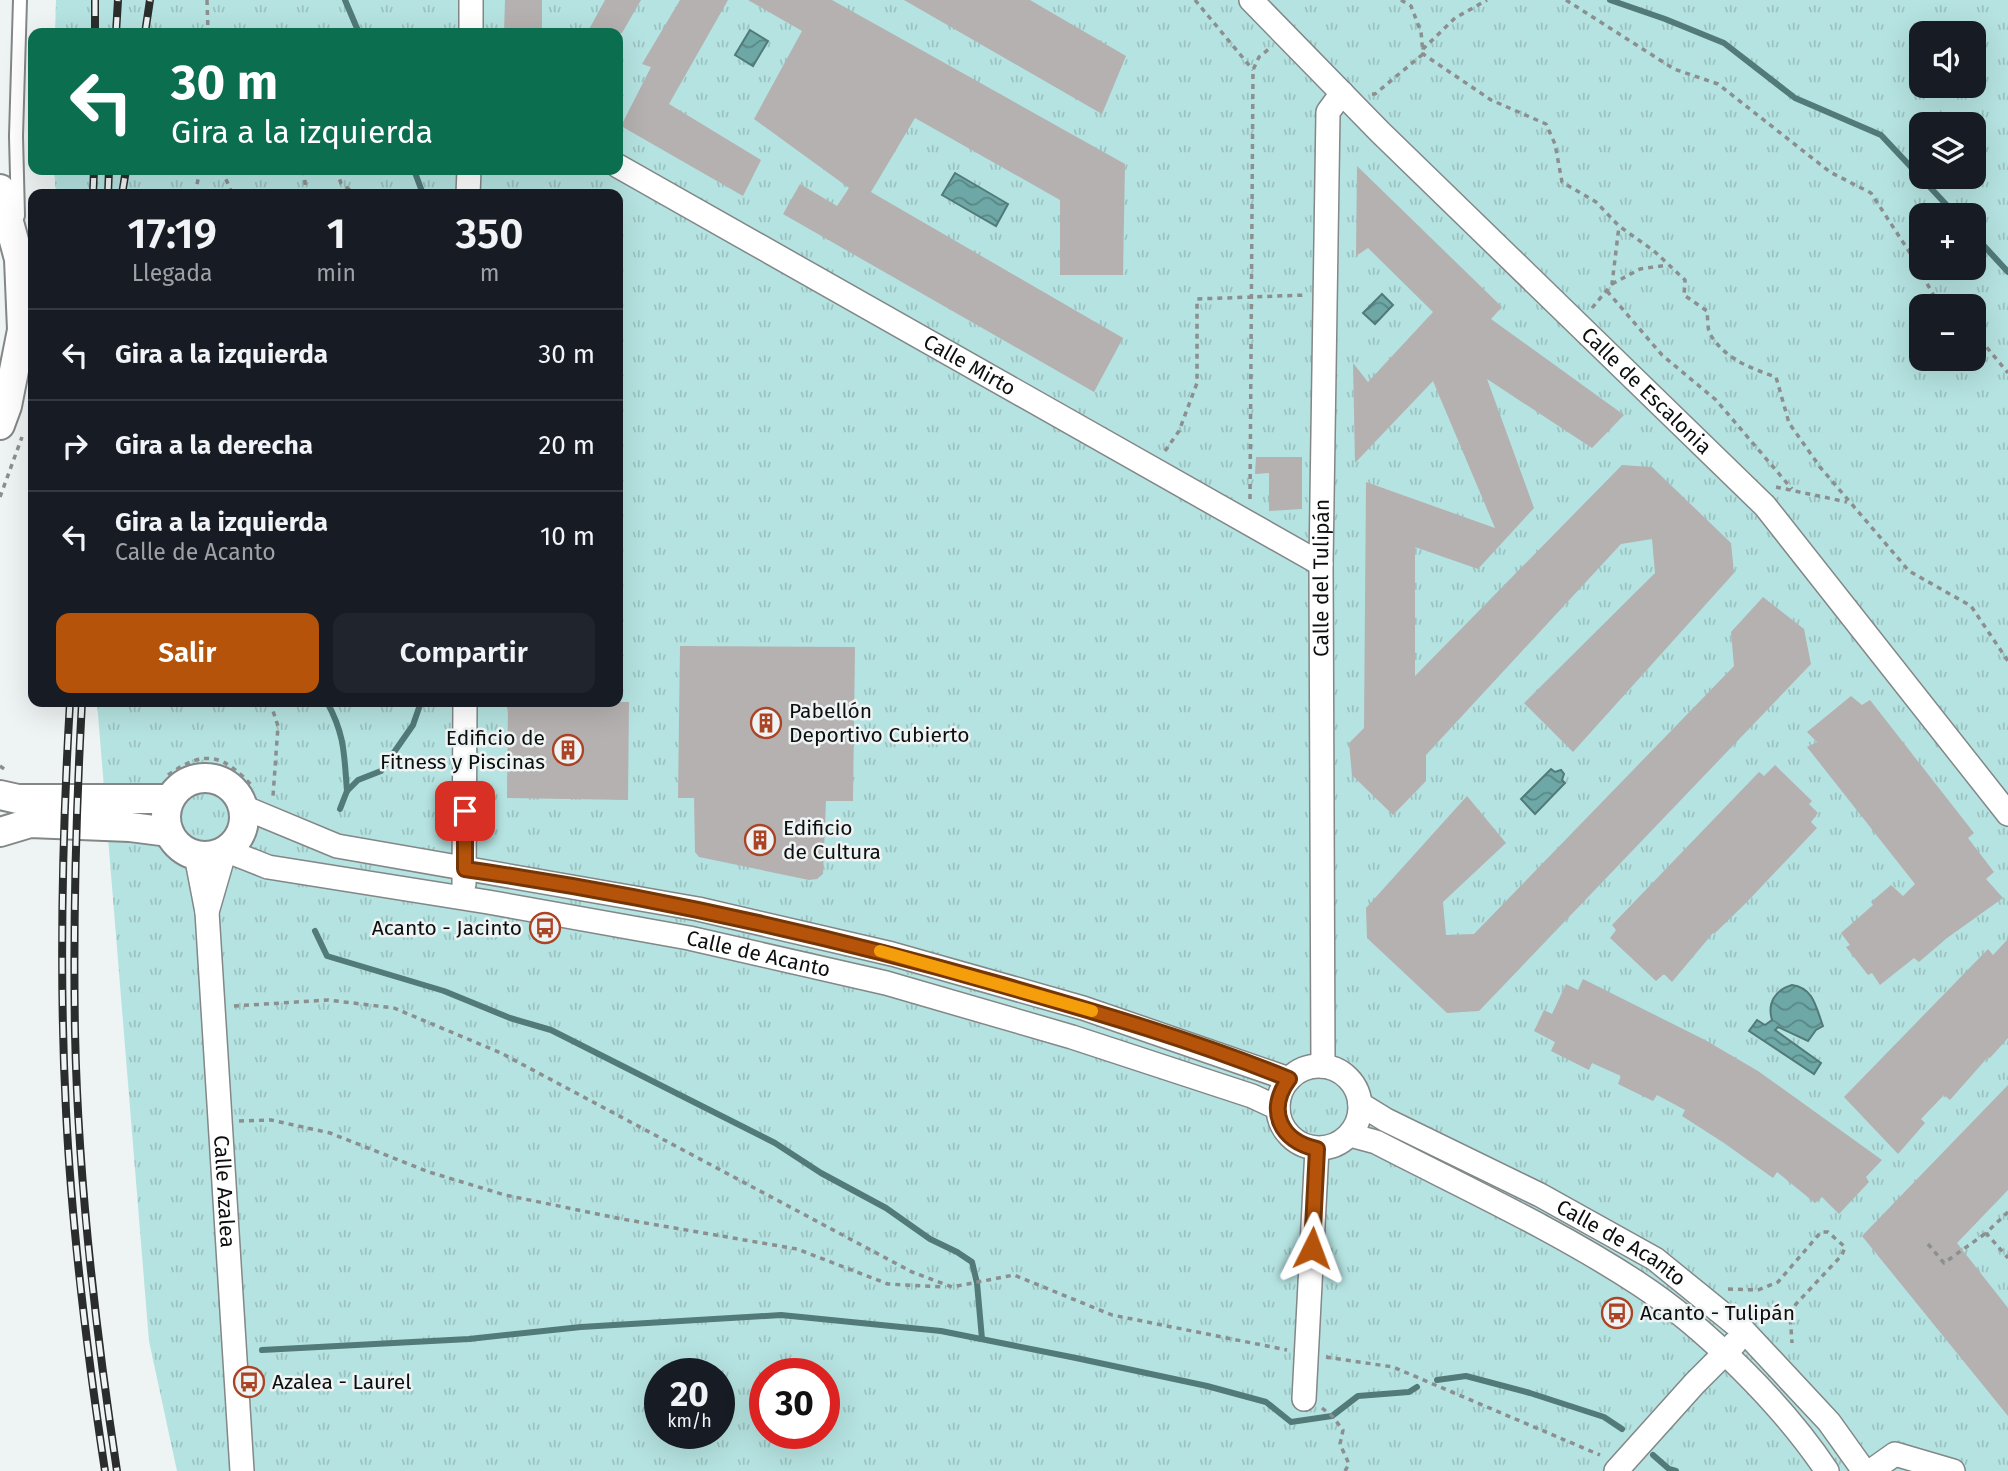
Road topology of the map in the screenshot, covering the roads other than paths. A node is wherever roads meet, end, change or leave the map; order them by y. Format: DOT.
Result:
graph roads {
  1 [pos="20,0"];
  2 [pos="471,0"];
  3 [pos="1251,0"];
  4 [pos="471,28"];
  5 [pos="1342,93"];
  6 [pos="623,169"];
  7 [pos="0,188"];
  8 [pos="10,262"];
  9 [pos="0,358"];
  10 [pos="13,425"];
  11 [pos="1321,564"];
  12 [pos="465,707"];
  13 [pos="0,780"];
  14 [pos="164,789"];
  15 [pos="0,795"];
  16 [pos="42,798"];
  17 [pos="243,807"];
  18 [pos="2008,814"];
  19 [pos="0,832"];
  20 [pos="169,832"];
  21 [pos="225,850"];
  22 [pos="196,855"];
  23 [pos="465,869"];
  24 [pos="463,898"];
  25 [pos="207,912"];
  26 [pos="1323,1066"];
  27 [pos="1289,1079"];
  28 [pos="1360,1104"];
  29 [pos="1278,1108"];
  30 [pos="1350,1135"];
  31 [pos="1317,1149"];
  32 [pos="1745,1332"];
  33 [pos="1726,1354"];
  34 [pos="1304,1399"];
  35 [pos="1619,1468"];
  36 [pos="242,1471"];
  37 [pos="1827,1471"];
  38 [pos="1864,1471"];
  39 [pos="1871,1471"];
  40 [pos="1953,1471"];
  1 -- 8 [label="lane"];
  2 -- 4 [label="street"];
  3 -- 5 [label="street, Calle de Escalonia"];
  5 -- 11 [label="street, Calle del Tulipán"];
  5 -- 18 [label="street, Calle de Escalonia"];
  6 -- 11 [label="street, Calle Mirto"];
  7 -- 8 [label="street"];
  8 -- 9 [label="street"];
  8 -- 10 [label="street"];
  11 -- 26 [label="street, Calle del Tulipán"];
  12 -- 23 [label="street"];
  13 -- 16 [label="street"];
  14 -- 16 [label="street"];
  14 -- 17 [label="street"];
  14 -- 20 [label="street"];
  15 -- 16 [label="street"];
  17 -- 21 [label="street"];
  17 -- 23 [label="street, Calle de Acanto"];
  19 -- 20 [label="street"];
  20 -- 22 [label="street"];
  21 -- 22 [label="street"];
  21 -- 24 [label="street, Calle de Acanto"];
  21 -- 25 [label="street, Calle Azalea"];
  22 -- 25 [label="street, Calle Azalea"];
  23 -- 24 [label="street"];
  23 -- 27 [label="street, Calle de Acanto"];
  24 -- 29 [label="street, Calle de Acanto"];
  25 -- 36 [label="street, Calle Azalea"];
  26 -- 27 [label="street"];
  26 -- 28 [label="street"];
  27 -- 29 [label="street"];
  28 -- 30 [label="street"];
  28 -- 32 [label="street, Calle de Acanto"];
  29 -- 31 [label="street"];
  30 -- 31 [label="street"];
  30 -- 33 [label="street, Calle de Acanto"];
  31 -- 34 [label="street"];
  32 -- 33 [label="street"];
  32 -- 38 [label="street, Calle de Acanto"];
  33 -- 35 [label="street"];
  33 -- 37 [label="street, Calle de Acanto"];
  39 -- 40 [label="street"];
}
